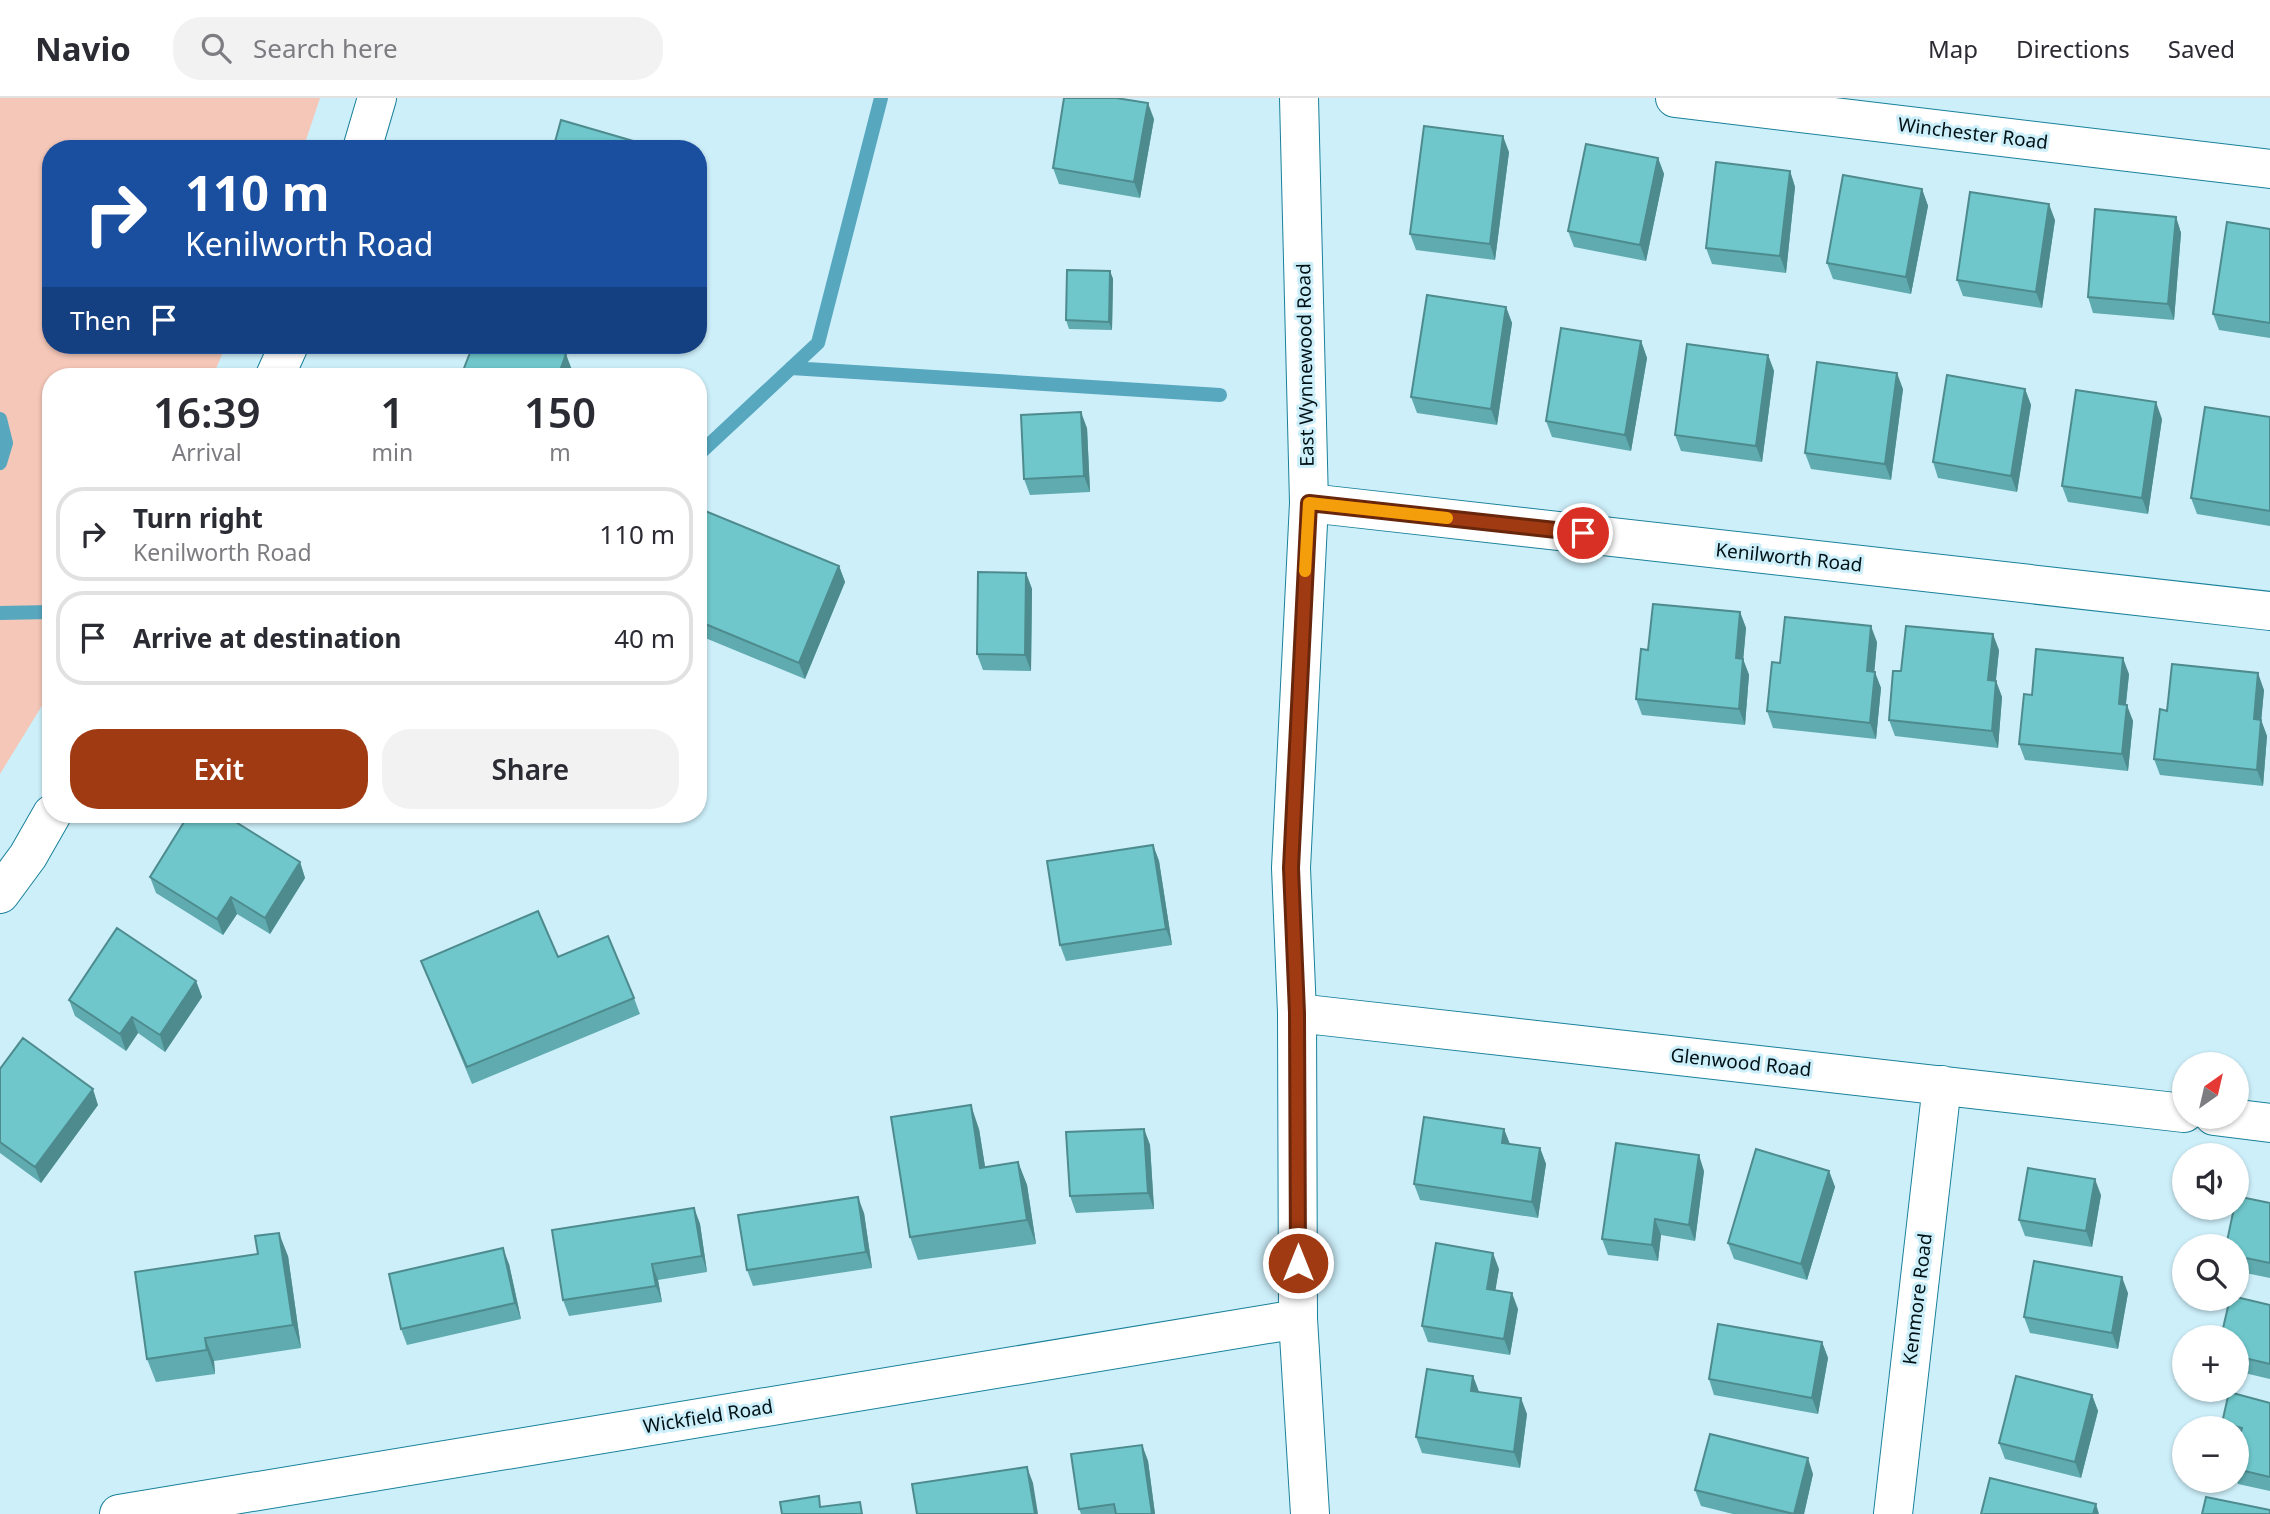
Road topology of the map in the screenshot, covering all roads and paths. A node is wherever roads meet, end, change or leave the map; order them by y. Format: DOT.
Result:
graph roads {
  1 [pos="377,98"];
  2 [pos="1299,98"];
  3 [pos="1675,98"];
  4 [pos="365,140"];
  5 [pos="2270,169"];
  6 [pos="1309,503"];
  7 [pos="2270,611"];
  8 [pos="47,823"];
  9 [pos="0,894"];
  10 [pos="1297,1013"];
  11 [pos="1942,1085"];
  12 [pos="2172,1112"];
  13 [pos="2249,1120"];
  14 [pos="2270,1123"];
  15 [pos="1298,1318"];
  16 [pos="119,1514"];
  17 [pos="1310,1514"];
  18 [pos="1893,1514"];
  1 -- 4 [label="street"];
  2 -- 6 [label="street, East Wynnewood Road"];
  3 -- 5 [label="street, Winchester Road"];
  6 -- 7 [label="street, Kenilworth Road"];
  6 -- 10 [label="street, East Wynnewood Road"];
  8 -- 9 [label="street"];
  10 -- 11 [label="street, Glenwood Road"];
  10 -- 15 [label="street, East Wynnewood Road"];
  11 -- 12 [label="street, Glenwood Road"];
  11 -- 18 [label="street, Kenmore Road"];
  13 -- 14 [label="street"];
  15 -- 16 [label="street, Wickfield Road"];
  15 -- 17 [label="street, East Wynnewood Road"];
}
